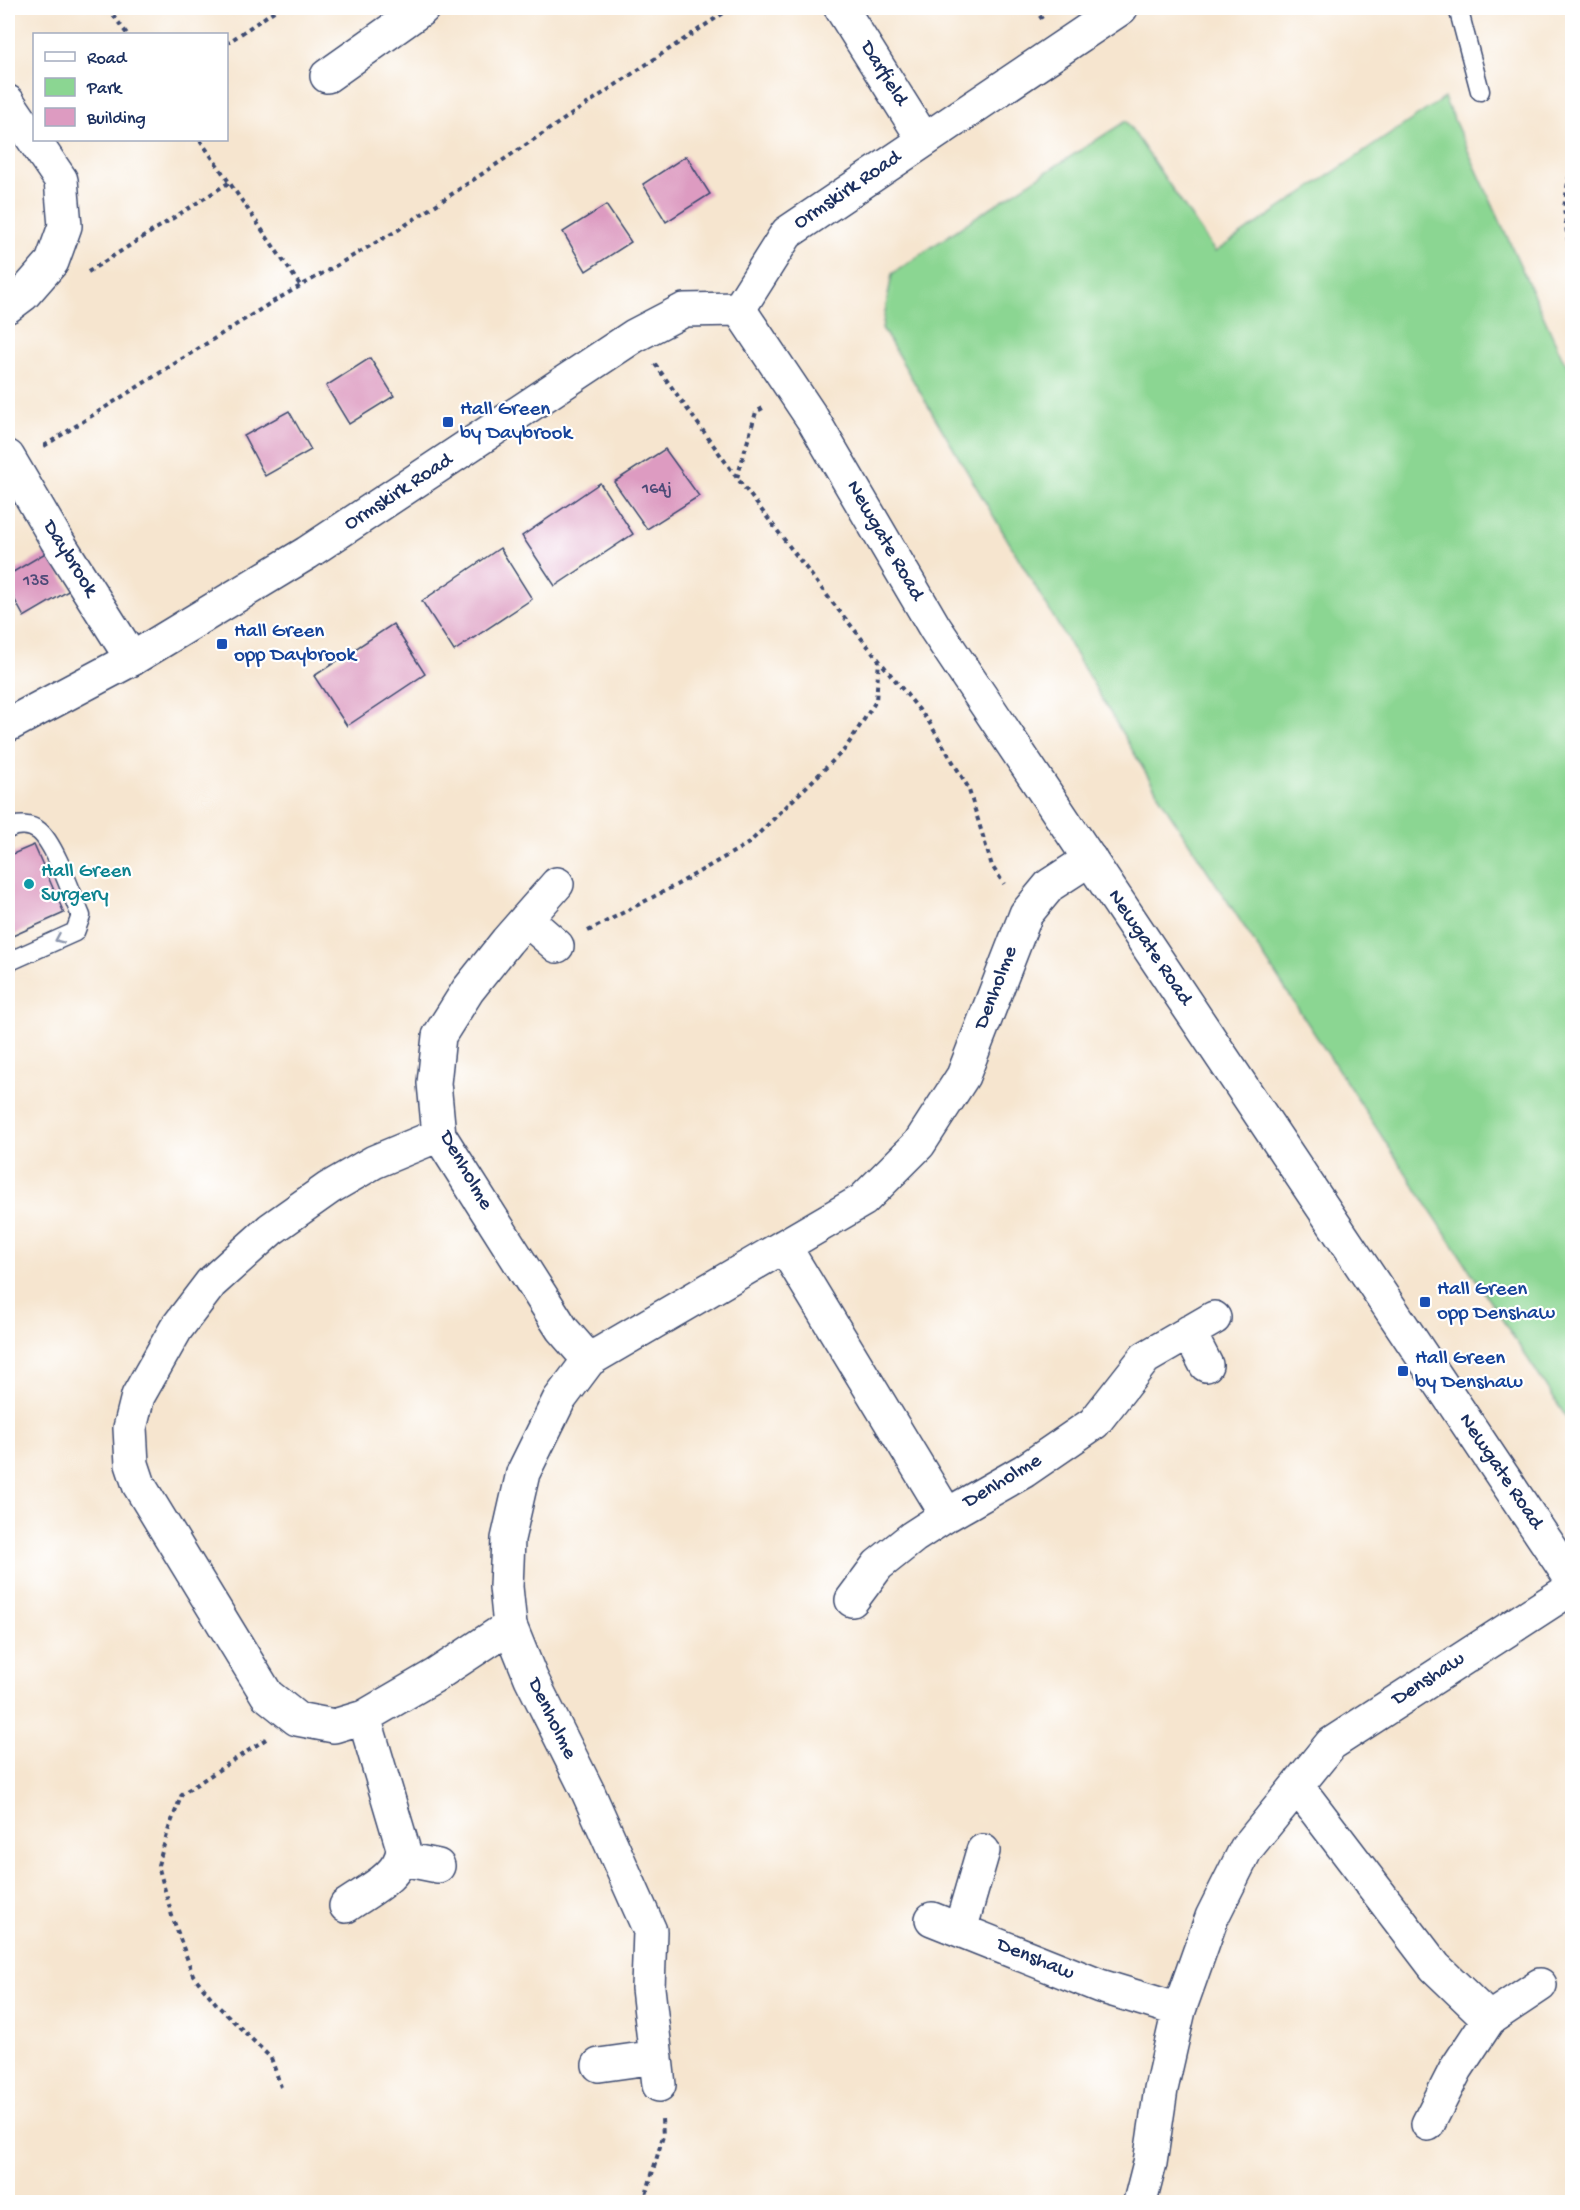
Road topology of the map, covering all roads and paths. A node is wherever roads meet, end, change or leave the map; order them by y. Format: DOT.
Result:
graph roads {
  1 [pos="108,8"];
  2 [pos="423,8"];
  3 [pos="731,8"];
  4 [pos="841,8"];
  5 [pos="1121,8"];
  6 [pos="1458,8"];
  7 [pos="277,9"];
  8 [pos="126,33"];
  9 [pos="228,43"];
  10 [pos="327,76"];
  11 [pos="1480,91"];
  12 [pos="8,102"];
  13 [pos="33,139"];
  14 [pos="924,140"];
  15 [pos="34,141"];
  16 [pos="201,141"];
  17 [pos="1572,157"];
  18 [pos="230,182"];
  19 [pos="1572,275"];
  20 [pos="78,278"];
  21 [pos="300,285"];
  22 [pos="8,306"];
  23 [pos="739,309"];
  24 [pos="634,336"];
  25 [pos="794,389"];
  26 [pos="10,461"];
  27 [pos="737,478"];
  28 [pos="132,659"];
  29 [pos="879,660"];
  30 [pos="8,724"];
  31 [pos="8,829"];
  32 [pos="1090,860"];
  33 [pos="557,885"];
  34 [pos="1026,914"];
  35 [pos="526,919"];
  36 [pos="557,946"];
  37 [pos="8,962"];
  38 [pos="439,1135"];
  39 [pos="784,1246"];
  40 [pos="589,1360"];
  41 [pos="1206,1365"];
  42 [pos="947,1515"];
  43 [pos="1572,1580"];
  44 [pos="1572,1588"];
  45 [pos="852,1600"];
  46 [pos="510,1626"];
  47 [pos="363,1717"];
  48 [pos="297,1719"];
  49 [pos="1297,1786"];
  50 [pos="983,1851"];
  51 [pos="403,1859"];
  52 [pos="438,1866"];
  53 [pos="346,1906"];
  54 [pos="1540,1985"];
  55 [pos="1179,2010"];
  56 [pos="1490,2019"];
  57 [pos="599,2065"];
  58 [pos="657,2071"];
  59 [pos="281,2087"];
  60 [pos="1428,2124"];
  61 [pos="644,2202"];
  62 [pos="1140,2202"];
  1 -- 8 [label="path"];
  2 -- 10 [label="street"];
  3 -- 21 [label="path"];
  4 -- 14 [label="street, Darfield"];
  5 -- 14 [label="street, Ormskirk Road"];
  6 -- 11 [label="lane"];
  7 -- 9 [label="path"];
  12 -- 13 [label="street"];
  14 -- 23 [label="street, Ormskirk Road"];
  15 -- 22 [label="street"];
  16 -- 18 [label="path"];
  17 -- 19 [label="path"];
  18 -- 20 [label="path"];
  18 -- 21 [label="path"];
  21 -- 26 [label="path"];
  23 -- 24 [label="street, Ormskirk Road"];
  23 -- 25 [label="street, Newgate Road"];
  24 -- 27 [label="path"];
  24 -- 28 [label="street, Ormskirk Road"];
  25 -- 27 [label="path"];
  25 -- 32 [label="street, Newgate Road"];
  26 -- 28 [label="street, Daybrook"];
  27 -- 29 [label="path"];
  28 -- 30 [label="street, Ormskirk Road"];
  29 -- 34 [label="path"];
  29 -- 36 [label="path"];
  31 -- 37 [label="lane, one-way"];
  32 -- 34 [label="street, Denholme"];
  32 -- 43 [label="street, Newgate Road"];
  33 -- 35 [label="street, Denholme"];
  34 -- 39 [label="street, Denholme"];
  35 -- 36 [label="street"];
  35 -- 38 [label="street, Denholme"];
  38 -- 40 [label="street, Denholme"];
  38 -- 48 [label="street"];
  39 -- 40 [label="street, Denholme"];
  39 -- 42 [label="street, Denholme"];
  40 -- 46 [label="street, Denholme"];
  41 -- 42 [label="street, Denholme"];
  42 -- 45 [label="street"];
  44 -- 49 [label="street, Denshaw"];
  46 -- 47 [label="street"];
  46 -- 58 [label="street, Denholme"];
  47 -- 48 [label="street"];
  47 -- 51 [label="street"];
  48 -- 59 [label="path"];
  49 -- 55 [label="street, Denshaw"];
  49 -- 56 [label="street"];
  50 -- 55 [label="street, Denshaw"];
  51 -- 52 [label="street"];
  51 -- 53 [label="street"];
  54 -- 56 [label="street"];
  55 -- 62 [label="street, Denshaw"];
  56 -- 60 [label="street"];
  57 -- 58 [label="street"];
  58 -- 61 [label="path"];
}
